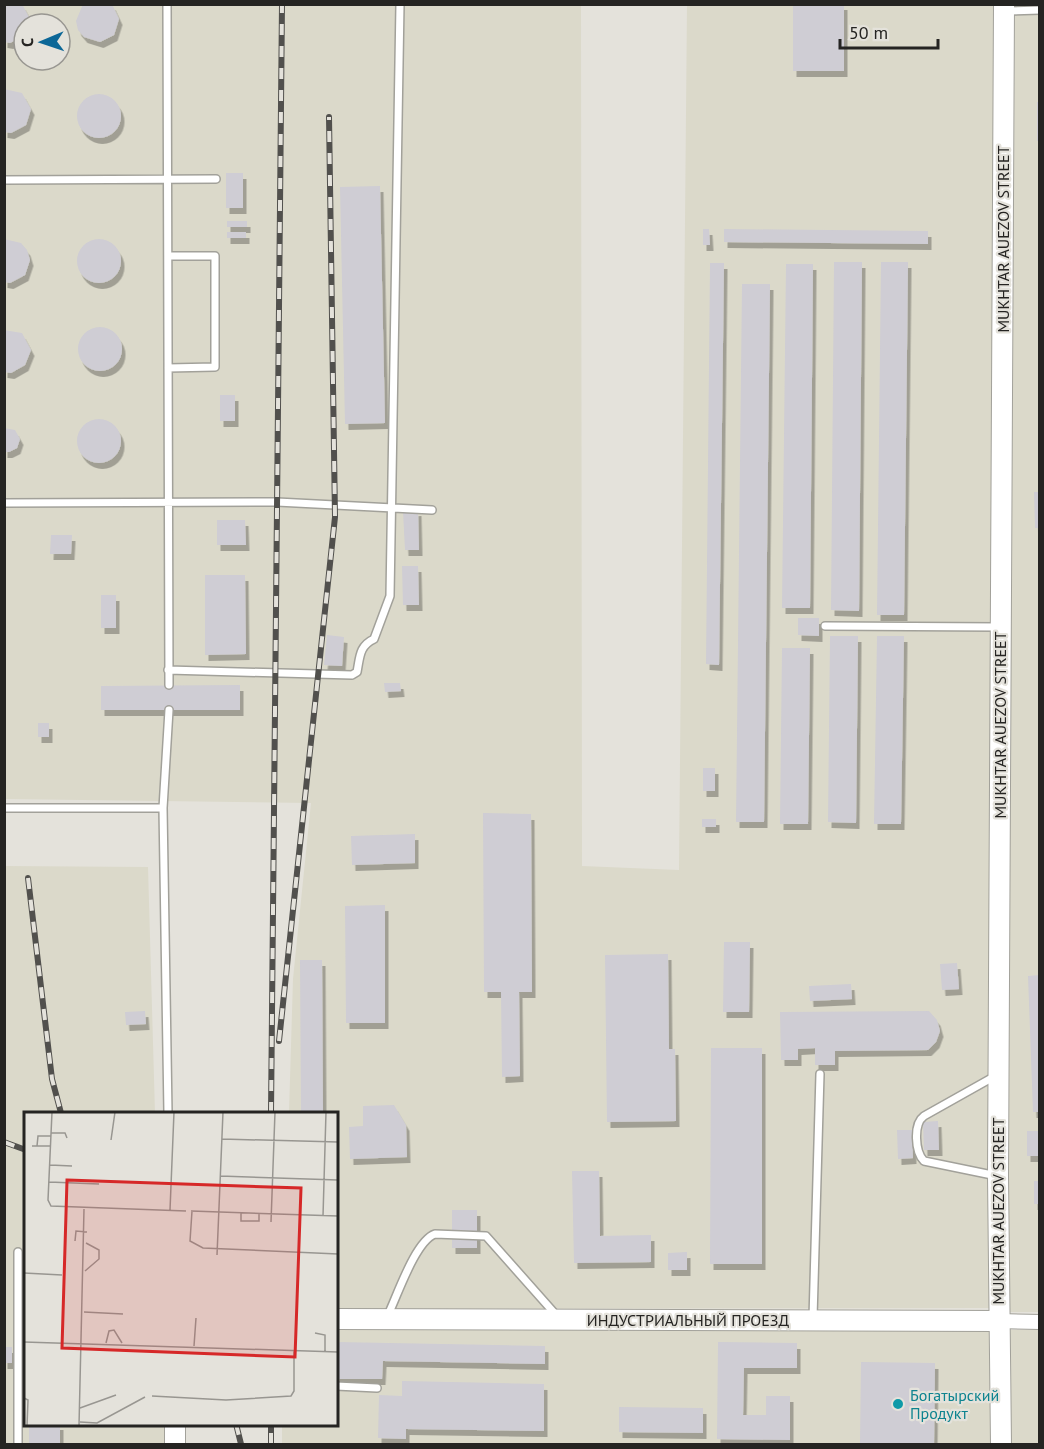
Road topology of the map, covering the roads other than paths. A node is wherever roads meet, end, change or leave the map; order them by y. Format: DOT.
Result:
graph roads {
  1 [pos="167,4"];
  2 [pos="400,4"];
  3 [pos="1004,8"];
  4 [pos="1040,10"];
  5 [pos="167,179"];
  6 [pos="216,179"];
  7 [pos="4,180"];
  8 [pos="168,256"];
  9 [pos="168,368"];
  10 [pos="168,502"];
  11 [pos="4,503"];
  12 [pos="392,508"];
  13 [pos="432,510"];
  14 [pos="825,626"];
  15 [pos="1000,627"];
  16 [pos="168,670"];
  17 [pos="169,686"];
  18 [pos="169,710"];
  19 [pos="4,808"];
  20 [pos="163,808"];
  21 [pos="999,1073"];
  22 [pos="820,1074"];
  23 [pos="168,1112"];
  24 [pos="998,1176"];
  25 [pos="18,1252"];
  26 [pos="338,1319"];
  27 [pos="386,1319"];
  28 [pos="560,1319"];
  29 [pos="813,1320"];
  30 [pos="998,1321"];
  31 [pos="1040,1322"];
  32 [pos="338,1386"];
  33 [pos="377,1388"];
  34 [pos="175,1425"];
  35 [pos="18,1444"];
  36 [pos="175,1444"];
  37 [pos="1001,1444"];
  1 -- 5 [label="lane"];
  2 -- 12 [label="lane"];
  3 -- 4 [label="lane"];
  3 -- 15 [label="street, MUKHTAR AUEZOV STREET"];
  5 -- 6 [label="lane"];
  5 -- 7 [label="lane"];
  5 -- 8 [label="lane"];
  8 -- 9 [label="lane"];
  8 -- 9 [label="lane"];
  9 -- 10 [label="lane"];
  10 -- 11 [label="lane"];
  10 -- 12 [label="lane"];
  10 -- 16 [label="lane"];
  12 -- 13 [label="lane"];
  12 -- 16 [label="lane"];
  14 -- 15 [label="lane"];
  15 -- 21 [label="street, MUKHTAR AUEZOV STREET"];
  16 -- 17 [label="lane"];
  18 -- 20 [label="lane"];
  19 -- 20 [label="lane"];
  20 -- 23 [label="lane"];
  21 -- 24 [label="street, MUKHTAR AUEZOV STREET"];
  21 -- 24 [label="lane"];
  22 -- 29 [label="lane"];
  24 -- 30 [label="street, MUKHTAR AUEZOV STREET"];
  25 -- 35 [label="lane"];
  26 -- 27 [label="street, ИНДУСТРИАЛЬНЫЙ ПРОЕЗД"];
  27 -- 28 [label="street, ИНДУСТРИАЛЬНЫЙ ПРОЕЗД"];
  27 -- 28 [label="lane"];
  28 -- 29 [label="street, ИНДУСТРИАЛЬНЫЙ ПРОЕЗД"];
  29 -- 30 [label="street, ИНДУСТРИАЛЬНЫЙ ПРОЕЗД"];
  30 -- 31 [label="street, ИНДУСТРИАЛЬНЫЙ ПРОЕЗД"];
  30 -- 37 [label="street, MUKHTAR AUEZOV STREET"];
  32 -- 33 [label="lane"];
  34 -- 36 [label="street"];
}
